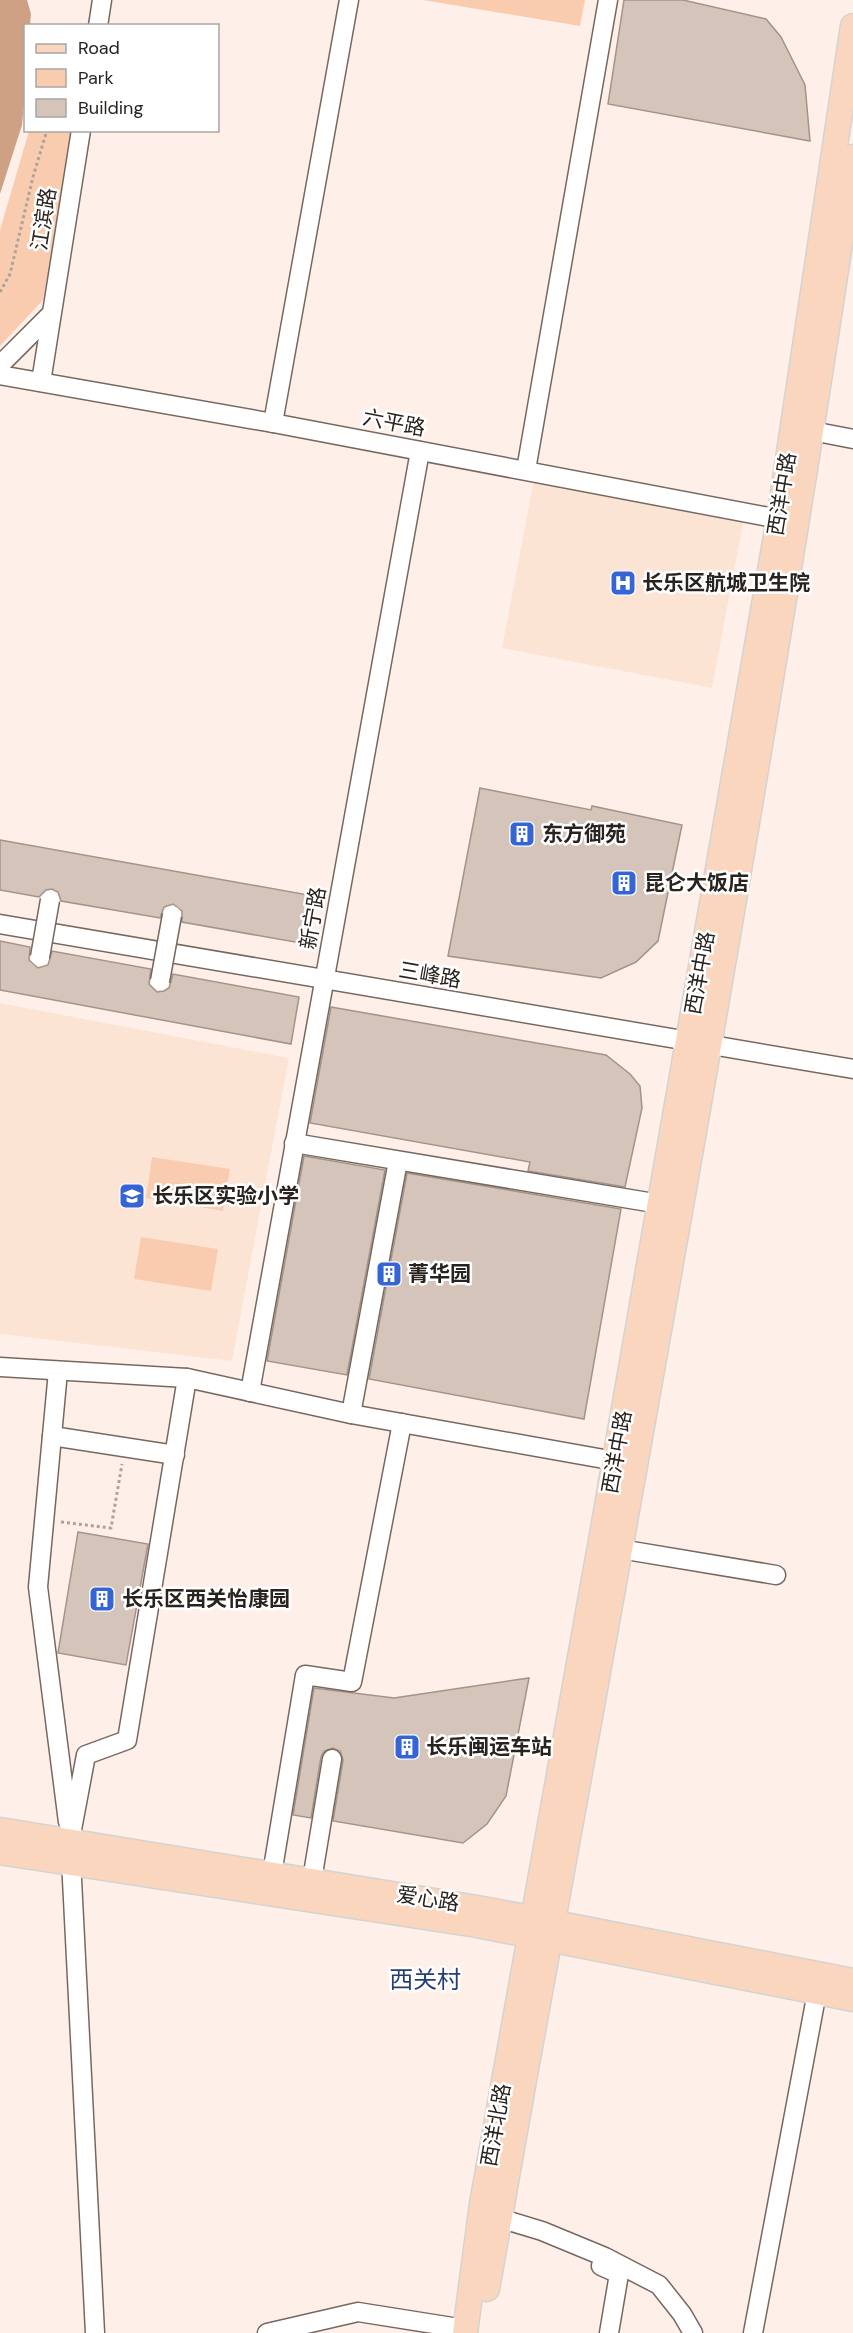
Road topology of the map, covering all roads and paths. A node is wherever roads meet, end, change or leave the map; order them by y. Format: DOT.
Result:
graph roads {
  1 [pos="102,0"];
  2 [pos="349,0"];
  3 [pos="608,0"];
  4 [pos="98,24"];
  5 [pos="853,26"];
  6 [pos="46,132"];
  7 [pos="81,132"];
  8 [pos="853,157"];
  9 [pos="0,292"];
  10 [pos="51,314"];
  11 [pos="0,366"];
  12 [pos="0,375"];
  13 [pos="41,382"];
  14 [pos="273,423"];
  15 [pos="802,430"];
  16 [pos="853,439"];
  17 [pos="420,451"];
  18 [pos="526,470"];
  19 [pos="779,519"];
  20 [pos="50,900"];
  21 [pos="172,915"];
  22 [pos="0,924"];
  23 [pos="40,957"];
  24 [pos="325,980"];
  25 [pos="160,981"];
  26 [pos="698,1043"];
  27 [pos="853,1069"];
  28 [pos="294,1143"];
  29 [pos="398,1161"];
  30 [pos="660,1204"];
  31 [pos="0,1367"];
  32 [pos="58,1371"];
  33 [pos="187,1378"];
  34 [pos="250,1392"];
  35 [pos="351,1414"];
  36 [pos="402,1423"];
  37 [pos="52,1436"];
  38 [pos="125,1447"];
  39 [pos="175,1455"];
  40 [pos="615,1461"];
  41 [pos="44,1519"];
  42 [pos="610,1548"];
  43 [pos="776,1575"];
  44 [pos="332,1759"];
  45 [pos="0,1830"];
  46 [pos="70,1851"];
  47 [pos="0,1852"];
  48 [pos="272,1874"];
  49 [pos="312,1880"];
  50 [pos="541,1929"];
  51 [pos="853,1981"];
  52 [pos="817,1992"];
  53 [pos="853,1999"];
  54 [pos="499,2218"];
  55 [pos="542,2231"];
  56 [pos="470,2332"];
  57 [pos="95,2333"];
  58 [pos="267,2333"];
  59 [pos="609,2333"];
  60 [pos="693,2333"];
  61 [pos="753,2333"];
  1 -- 4 [label="street"];
  2 -- 14 [label="street"];
  3 -- 18 [label="street"];
  5 -- 15 [label="main road, 西洋中路"];
  6 -- 9 [label="path"];
  7 -- 10 [label="street, 江滨路"];
  8 -- 15 [label="main road, 西洋中路"];
  10 -- 11 [label="street"];
  10 -- 13 [label="street, 江滨路"];
  12 -- 13 [label="street, 六平路"];
  13 -- 14 [label="street, 六平路"];
  14 -- 17 [label="street, 六平路"];
  15 -- 16 [label="street"];
  15 -- 19 [label="main road, 西洋中路"];
  15 -- 26 [label="main road, 西洋中路"];
  17 -- 18 [label="street, 六平路"];
  17 -- 24 [label="street, 新宁路"];
  18 -- 19 [label="street, 六平路"];
  19 -- 26 [label="main road, 西洋中路"];
  20 -- 23 [label="street, bridge"];
  21 -- 25 [label="street, bridge"];
  22 -- 24 [label="street, 三峰路"];
  24 -- 26 [label="street, 三峰路"];
  24 -- 28 [label="street, 新宁路"];
  26 -- 27 [label="street, 三峰路"];
  26 -- 30 [label="main road, 西洋中路"];
  26 -- 42 [label="main road, 西洋中路"];
  28 -- 29 [label="street"];
  28 -- 34 [label="street, 新宁路"];
  29 -- 30 [label="street"];
  29 -- 35 [label="street"];
  30 -- 40 [label="main road, 西洋中路"];
  31 -- 32 [label="street"];
  32 -- 33 [label="street"];
  32 -- 37 [label="street"];
  33 -- 34 [label="street"];
  33 -- 39 [label="street"];
  34 -- 35 [label="street"];
  35 -- 36 [label="street"];
  36 -- 40 [label="street"];
  36 -- 48 [label="street"];
  37 -- 38 [label="street"];
  37 -- 41 [label="street"];
  38 -- 39 [label="street"];
  38 -- 41 [label="path"];
  39 -- 46 [label="street"];
  40 -- 42 [label="main road, 西洋中路"];
  41 -- 46 [label="street"];
  42 -- 43 [label="street"];
  42 -- 50 [label="main road, 西洋中路"];
  44 -- 49 [label="street"];
  45 -- 46 [label="main road, 爱心路"];
  46 -- 47 [label="main road, 爱心路"];
  46 -- 48 [label="main road, 爱心路"];
  46 -- 50 [label="main road, 爱心路"];
  46 -- 57 [label="street"];
  48 -- 49 [label="main road, 爱心路"];
  49 -- 50 [label="main road, 爱心路"];
  50 -- 51 [label="main road, 爱心路"];
  50 -- 52 [label="main road, 爱心路"];
  50 -- 54 [label="main road, 西洋北路"];
  50 -- 56 [label="main road, 西洋北路"];
  52 -- 53 [label="main road, 爱心路"];
  52 -- 61 [label="street"];
  54 -- 55 [label="street"];
  54 -- 56 [label="main road, 西洋北路"];
  55 -- 59 [label="street"];
  55 -- 60 [label="street"];
  56 -- 58 [label="street"];
}
